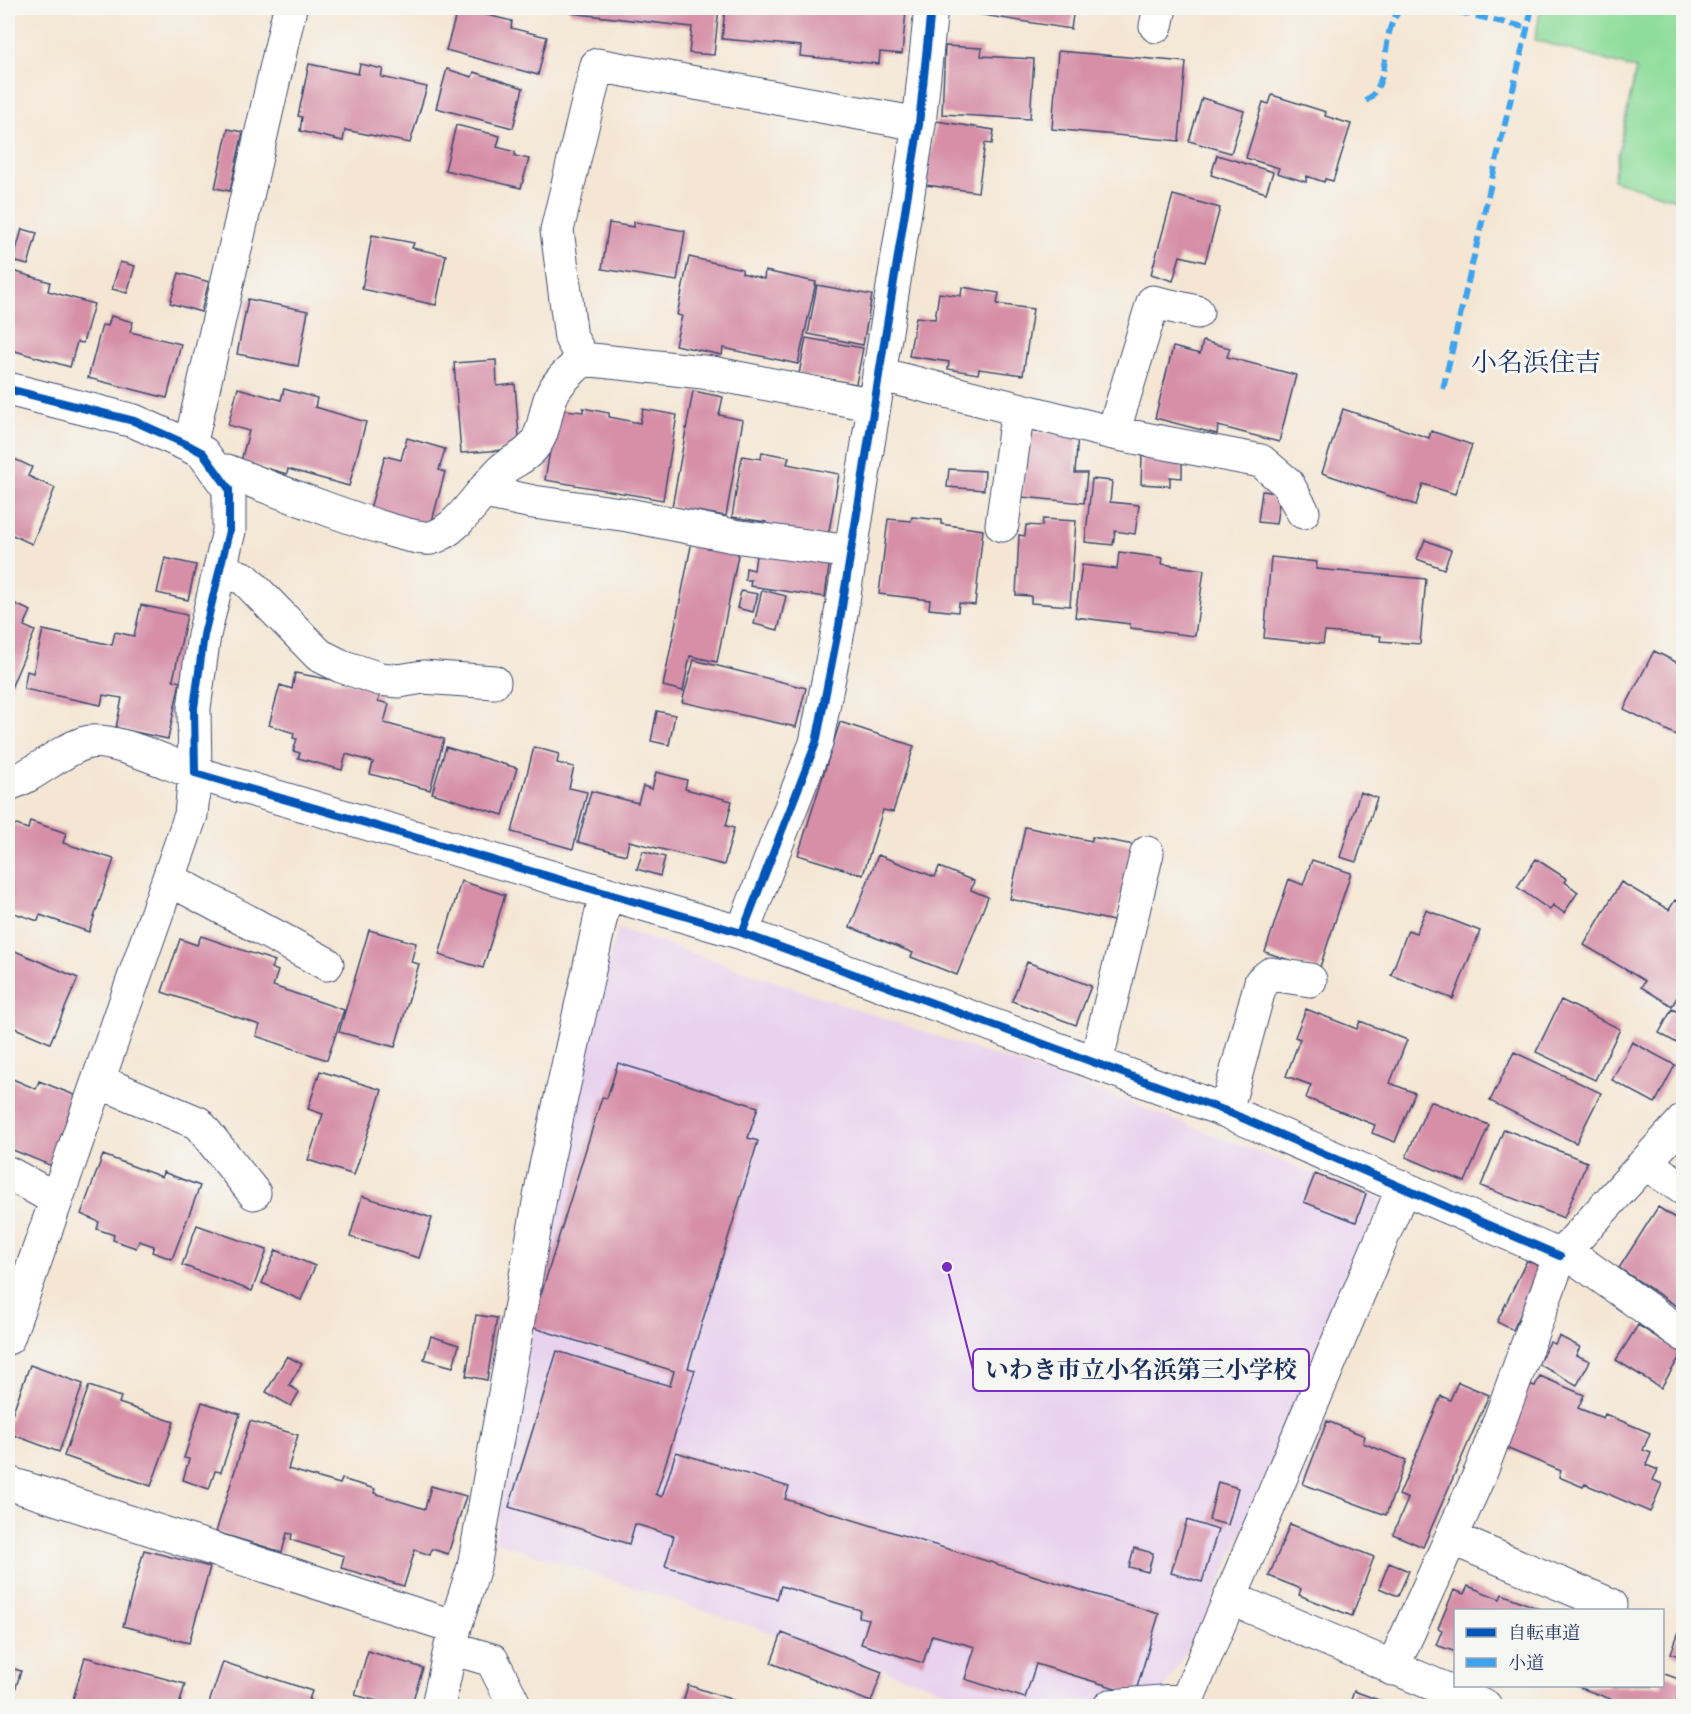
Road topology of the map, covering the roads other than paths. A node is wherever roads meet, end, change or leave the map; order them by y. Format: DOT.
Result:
graph roads {
  1 [pos="290,8"];
  2 [pos="931,8"];
  3 [pos="919,124"];
  4 [pos="1197,312"];
  5 [pos="583,359"];
  6 [pos="8,388"];
  7 [pos="877,390"];
  8 [pos="1018,409"];
  9 [pos="1113,433"];
  10 [pos="190,446"];
  11 [pos="216,471"];
  12 [pos="485,492"];
  13 [pos="1303,512"];
  14 [pos="1002,525"];
  15 [pos="851,552"];
  16 [pos="220,569"];
  17 [pos="494,682"];
  18 [pos="195,773"];
  19 [pos="8,783"];
  20 [pos="1147,853"];
  21 [pos="169,879"];
  22 [pos="606,893"];
  23 [pos="742,933"];
  24 [pos="327,964"];
  25 [pos="1310,980"];
  26 [pos="1096,1063"];
  27 [pos="98,1082"];
  28 [pos="1226,1110"];
  29 [pos="1683,1120"];
  30 [pos="1645,1163"];
  31 [pos="8,1173"];
  32 [pos="1403,1188"];
  33 [pos="1683,1189"];
  34 [pos="254,1193"];
  35 [pos="56,1199"];
  36 [pos="1563,1253"];
  37 [pos="1683,1335"];
  38 [pos="8,1338"];
  39 [pos="8,1483"];
  40 [pos="1451,1538"];
  41 [pos="1230,1598"];
  42 [pos="1611,1605"];
  43 [pos="453,1637"];
  44 [pos="1392,1669"];
  45 [pos="438,1707"];
  46 [pos="515,1707"];
  47 [pos="1110,1707"];
  48 [pos="1485,1707"];
  1 -- 10 [label="street"];
  2 -- 3 [label="street"];
  3 -- 5 [label="street"];
  3 -- 7 [label="street"];
  4 -- 9 [label="street"];
  5 -- 7 [label="street"];
  5 -- 12 [label="street"];
  6 -- 10 [label="street"];
  7 -- 8 [label="street"];
  7 -- 15 [label="street"];
  8 -- 9 [label="street"];
  8 -- 14 [label="street"];
  9 -- 13 [label="street"];
  10 -- 11 [label="street"];
  11 -- 12 [label="street"];
  11 -- 16 [label="street"];
  12 -- 15 [label="street"];
  15 -- 23 [label="street"];
  16 -- 17 [label="street"];
  16 -- 18 [label="street"];
  18 -- 19 [label="street"];
  18 -- 21 [label="street"];
  18 -- 22 [label="street"];
  20 -- 26 [label="street"];
  21 -- 24 [label="street"];
  21 -- 27 [label="street"];
  22 -- 23 [label="street"];
  22 -- 43 [label="street"];
  23 -- 26 [label="street"];
  25 -- 28 [label="street"];
  26 -- 28 [label="street"];
  27 -- 34 [label="street"];
  27 -- 35 [label="street"];
  28 -- 32 [label="street"];
  29 -- 30 [label="street"];
  30 -- 33 [label="street"];
  30 -- 36 [label="street"];
  31 -- 35 [label="street"];
  32 -- 36 [label="street"];
  32 -- 41 [label="street"];
  35 -- 38 [label="street"];
  36 -- 37 [label="street"];
  36 -- 40 [label="street"];
  39 -- 43 [label="street"];
  40 -- 42 [label="street"];
  40 -- 44 [label="street"];
  41 -- 44 [label="street"];
  41 -- 47 [label="street"];
  43 -- 45 [label="street"];
  43 -- 46 [label="street"];
  44 -- 48 [label="street"];
}
